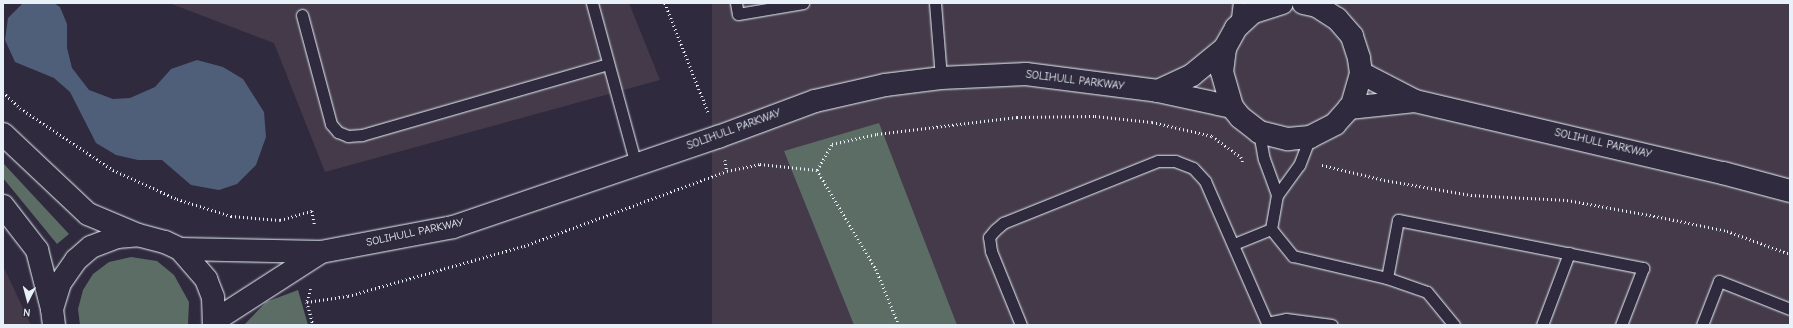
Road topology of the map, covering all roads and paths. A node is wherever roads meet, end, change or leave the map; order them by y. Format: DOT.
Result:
graph roads {
  1 [pos="592,3"];
  2 [pos="665,3"];
  3 [pos="736,3"];
  4 [pos="803,3"];
  5 [pos="935,3"];
  6 [pos="1239,3"];
  7 [pos="1277,3"];
  8 [pos="1303,3"];
  9 [pos="302,15"];
  10 [pos="1236,28"];
  11 [pos="1226,48"];
  12 [pos="608,64"];
  13 [pos="1361,73"];
  14 [pos="941,78"];
  15 [pos="1158,91"];
  16 [pos="3,92"];
  17 [pos="1416,101"];
  18 [pos="1232,107"];
  19 [pos="1349,108"];
  20 [pos="1259,132"];
  21 [pos="3,134"];
  22 [pos="718,137"];
  23 [pos="1310,137"];
  24 [pos="636,165"];
  25 [pos="1318,168"];
  26 [pos="817,170"];
  27 [pos="1245,170"];
  28 [pos="728,171"];
  29 [pos="1790,191"];
  30 [pos="1276,195"];
  31 [pos="3,206"];
  32 [pos="1271,229"];
  33 [pos="138,235"];
  34 [pos="1234,244"];
  35 [pos="180,250"];
  36 [pos="321,252"];
  37 [pos="1569,253"];
  38 [pos="1790,254"];
  39 [pos="1387,278"];
  40 [pos="307,302"];
  41 [pos="1790,310"];
  42 [pos="53,317"];
  43 [pos="214,323"];
  44 [pos="1267,324"];
  45 [pos="899,325"];
  46 [pos="1021,325"];
  47 [pos="1332,325"];
  48 [pos="1454,325"];
  49 [pos="1542,325"];
  50 [pos="1621,325"];
  51 [pos="1702,325"];
  1 -- 12 [label="lane"];
  2 -- 22 [label="path"];
  3 -- 4 [label="lane"];
  5 -- 14 [label="lane"];
  6 -- 10 [label="lane"];
  7 -- 10 [label="street"];
  8 -- 13 [label="street"];
  9 -- 12 [label="lane"];
  10 -- 11 [label="street"];
  11 -- 15 [label="street"];
  11 -- 18 [label="street"];
  12 -- 24 [label="lane"];
  13 -- 17 [label="street, SOLIHULL PARKWAY"];
  13 -- 19 [label="street"];
  14 -- 15 [label="street, SOLIHULL PARKWAY"];
  14 -- 22 [label="street, SOLIHULL PARKWAY"];
  15 -- 18 [label="street, SOLIHULL PARKWAY"];
  16 -- 36 [label="path"];
  17 -- 19 [label="street, SOLIHULL PARKWAY"];
  17 -- 29 [label="street, SOLIHULL PARKWAY"];
  18 -- 20 [label="street"];
  19 -- 23 [label="street"];
  20 -- 23 [label="street"];
  20 -- 30 [label="lane"];
  21 -- 33 [label="street"];
  22 -- 24 [label="street, SOLIHULL PARKWAY"];
  22 -- 28 [label="path"];
  23 -- 30 [label="lane"];
  24 -- 36 [label="street, SOLIHULL PARKWAY"];
  25 -- 38 [label="path"];
  26 -- 27 [label="path"];
  26 -- 28 [label="path"];
  26 -- 45 [label="path"];
  28 -- 40 [label="path"];
  30 -- 32 [label="lane"];
  31 -- 42 [label="street"];
  32 -- 34 [label="lane"];
  32 -- 39 [label="lane"];
  33 -- 35 [label="street"];
  33 -- 42 [label="street"];
  34 -- 44 [label="lane"];
  34 -- 46 [label="lane"];
  35 -- 36 [label="street"];
  35 -- 43 [label="street"];
  36 -- 43 [label="street"];
  37 -- 39 [label="lane"];
  37 -- 49 [label="lane"];
  37 -- 50 [label="lane"];
  39 -- 48 [label="lane"];
  41 -- 51 [label="lane"];
  44 -- 47 [label="lane"];
}
